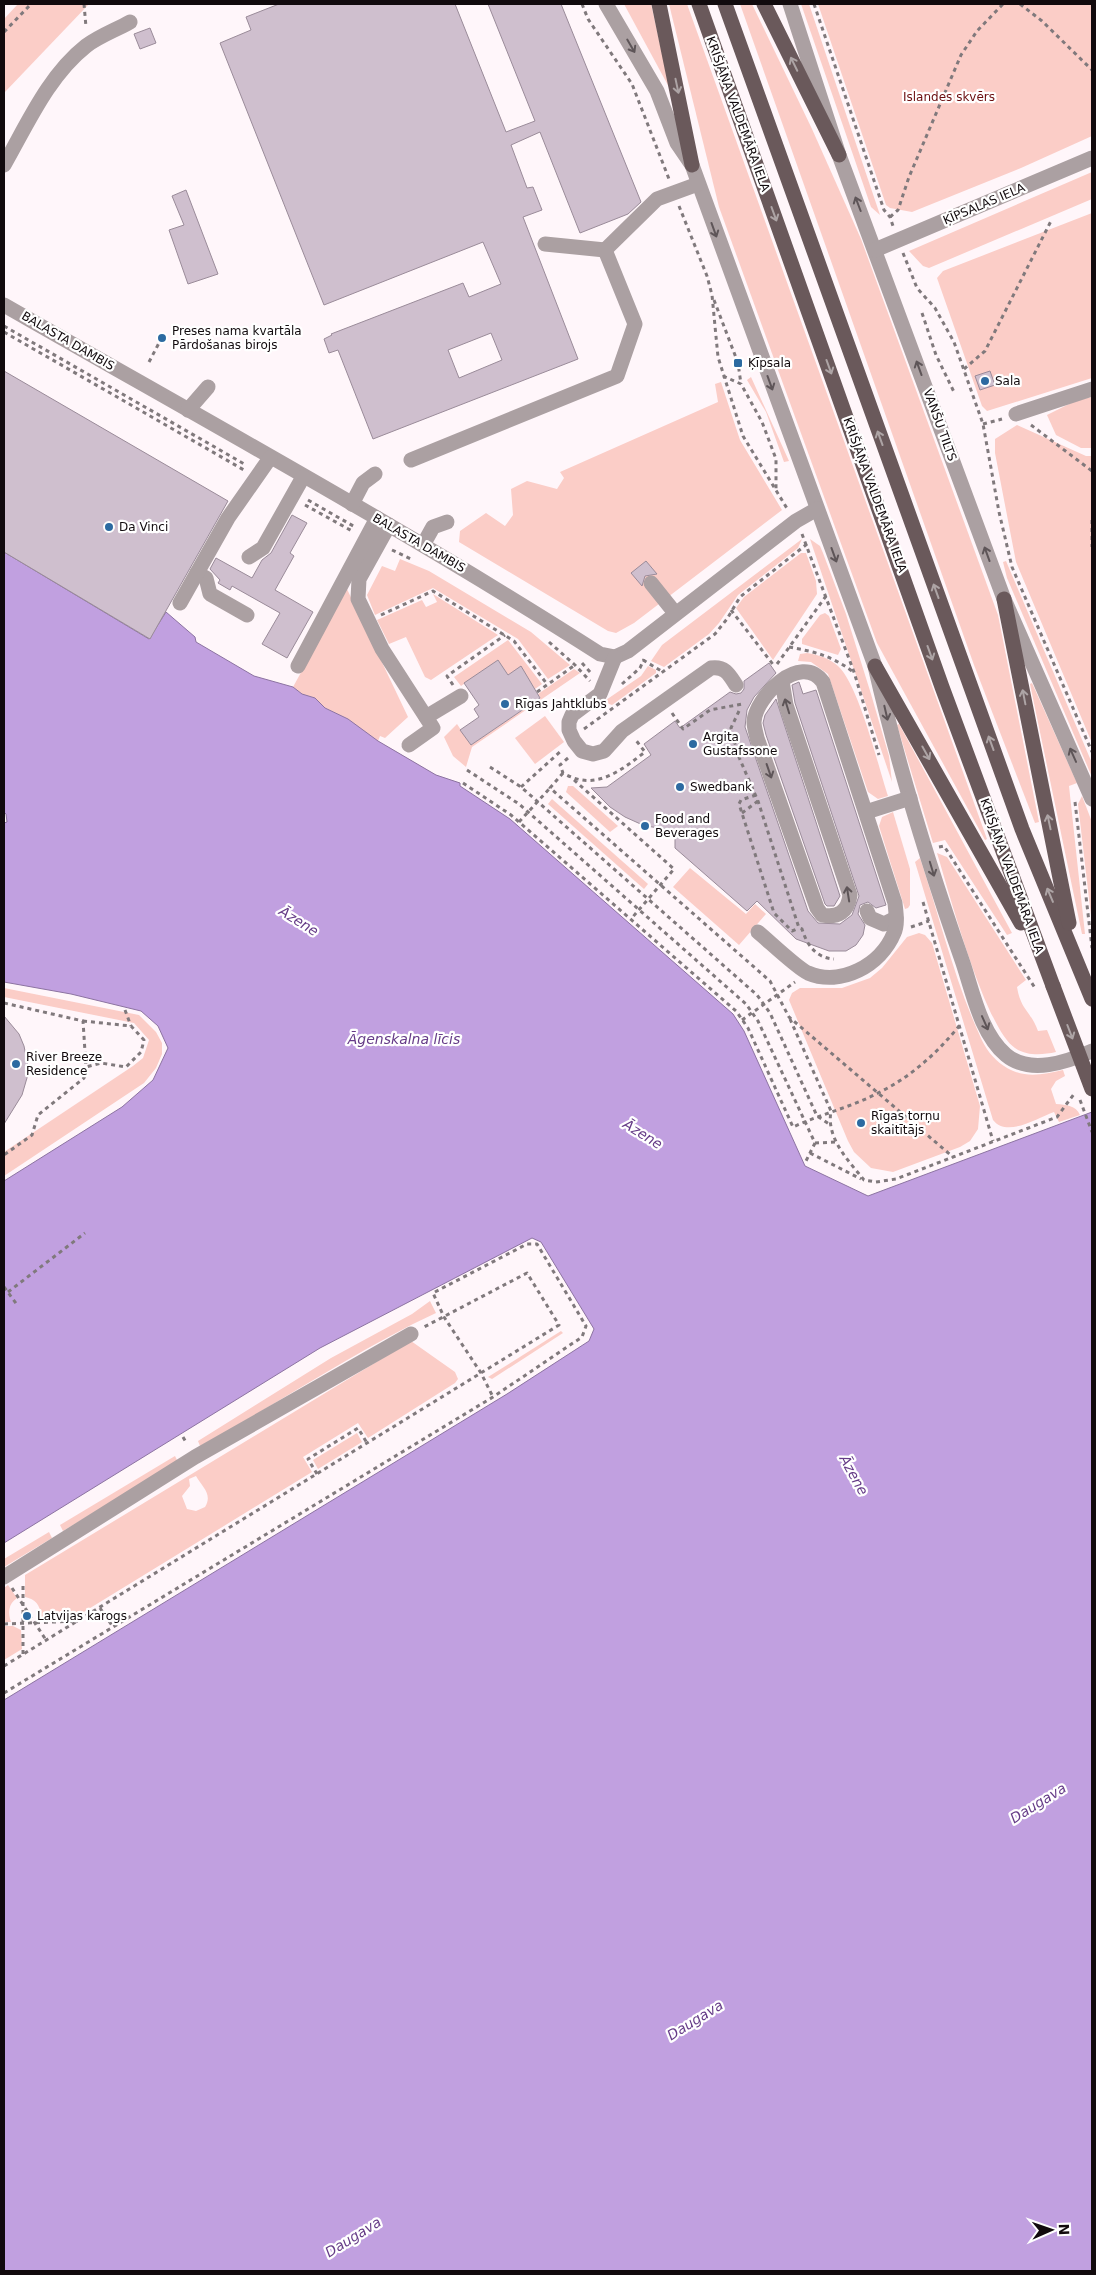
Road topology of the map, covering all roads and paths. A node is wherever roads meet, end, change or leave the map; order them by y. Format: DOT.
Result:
graph roads {
  1 [pos="31,4"];
  2 [pos="84,4"];
  3 [pos="582,4"];
  4 [pos="606,4"];
  5 [pos="659,4"];
  6 [pos="699,4"];
  7 [pos="725,4"];
  8 [pos="764,4"];
  9 [pos="790,4"];
  10 [pos="814,4"];
  11 [pos="1003,4"];
  12 [pos="1020,4"];
  13 [pos="130,22"];
  14 [pos="4,32"];
  15 [pos="87,46"];
  16 [pos="1092,70"];
  17 [pos="839,155"];
  18 [pos="1092,158"];
  19 [pos="4,165"];
  20 [pos="692,165"];
  21 [pos="698,184"];
  22 [pos="674,192"];
  23 [pos="890,217"];
  24 [pos="1051,221"];
  25 [pos="898,240"];
  26 [pos="545,244"];
  27 [pos="604,250"];
  28 [pos="875,250"];
  29 [pos="712,295"];
  30 [pos="4,305"];
  31 [pos="922,313"];
  32 [pos="159,343"];
  33 [pos="936,355"];
  34 [pos="930,357"];
  35 [pos="149,362"];
  36 [pos="964,369"];
  37 [pos="722,375"];
  38 [pos="741,384"];
  39 [pos="208,387"];
  40 [pos="1092,389"];
  41 [pos="954,392"];
  42 [pos="188,410"];
  43 [pos="1016,414"];
  44 [pos="769,419"];
  45 [pos="762,422"];
  46 [pos="270,458"];
  47 [pos="411,460"];
  48 [pos="1092,471"];
  49 [pos="375,474"];
  50 [pos="303,476"];
  51 [pos="776,492"];
  52 [pos="352,504"];
  53 [pos="817,509"];
  54 [pos="781,515"];
  55 [pos="792,515"];
  56 [pos="1092,520"];
  57 [pos="383,521"];
  58 [pos="447,522"];
  59 [pos="807,544"];
  60 [pos="423,545"];
  61 [pos="1092,546"];
  62 [pos="249,557"];
  63 [pos="197,573"];
  64 [pos="651,584"];
  65 [pos="826,596"];
  66 [pos="1004,600"];
  67 [pos="180,603"];
  68 [pos="732,610"];
  69 [pos="674,614"];
  70 [pos="247,615"];
  71 [pos="368,621"];
  72 [pos="506,635"];
  73 [pos="789,648"];
  74 [pos="621,654"];
  75 [pos="575,665"];
  76 [pos="298,666"];
  77 [pos="875,666"];
  78 [pos="663,672"];
  79 [pos="777,672"];
  80 [pos="854,672"];
  81 [pos="547,684"];
  82 [pos="736,685"];
  83 [pos="537,692"];
  84 [pos="461,696"];
  85 [pos="742,704"];
  86 [pos="610,710"];
  87 [pos="674,716"];
  88 [pos="426,717"];
  89 [pos="409,745"];
  90 [pos="1092,752"];
  91 [pos="880,756"];
  92 [pos="490,767"];
  93 [pos="467,770"];
  94 [pos="563,774"];
  95 [pos="573,780"];
  96 [pos="463,783"];
  97 [pos="550,788"];
  98 [pos="1090,793"];
  99 [pos="756,795"];
  100 [pos="910,798"];
  101 [pos="538,801"];
  102 [pos="758,801"];
  103 [pos="528,812"];
  104 [pos="866,812"];
  105 [pos="742,813"];
  106 [pos="519,822"];
  107 [pos="944,846"];
  108 [pos="660,885"];
  109 [pos="921,892"];
  110 [pos="648,899"];
  111 [pos="639,910"];
  112 [pos="867,911"];
  113 [pos="631,919"];
  114 [pos="929,921"];
  115 [pos="896,925"];
  116 [pos="799,928"];
  117 [pos="758,932"];
  118 [pos="803,932"];
  119 [pos="1092,948"];
  120 [pos="1076,956"];
  121 [pos="839,960"];
  122 [pos="1044,964"];
  123 [pos="808,973"];
  124 [pos="1038,992"];
  125 [pos="778,994"];
  126 [pos="1092,1000"];
  127 [pos="4,1003"];
  128 [pos="763,1004"];
  129 [pos="125,1010"];
  130 [pos="752,1012"];
  131 [pos="789,1017"];
  132 [pos="742,1020"];
  133 [pos="83,1021"];
  134 [pos="960,1025"];
  135 [pos="131,1026"];
  136 [pos="1092,1051"];
  137 [pos="86,1067"];
  138 [pos="1092,1090"];
  139 [pos="879,1093"];
  140 [pos="1074,1094"];
  141 [pos="831,1111"];
  142 [pos="817,1116"];
  143 [pos="805,1122"];
  144 [pos="829,1124"];
  145 [pos="993,1141"];
  146 [pos="837,1142"];
  147 [pos="815,1143"];
  148 [pos="810,1153"];
  149 [pos="4,1154"];
  150 [pos="953,1157"];
  151 [pos="806,1161"];
  152 [pos="864,1180"];
  153 [pos="84,1233"];
  154 [pos="4,1287"];
  155 [pos="8,1292"];
  156 [pos="18,1306"];
  157 [pos="444,1317"];
  158 [pos="411,1334"];
  159 [pos="481,1373"];
  160 [pos="493,1397"];
  161 [pos="367,1444"];
  162 [pos="317,1474"];
  163 [pos="24,1564"];
  164 [pos="4,1576"];
  165 [pos="23,1606"];
  166 [pos="100,1608"];
  167 [pos="79,1621"];
  168 [pos="35,1623"];
  169 [pos="4,1624"];
  170 [pos="23,1624"];
  171 [pos="113,1627"];
  172 [pos="46,1640"];
  173 [pos="23,1654"];
  174 [pos="4,1666"];
  175 [pos="4,1694"];
  1 -- 14 [label="path"];
  2 -- 15 [label="path"];
  3 -- 22 [label="path"];
  4 -- 20 [label="street, one-way"];
  5 -- 20 [label="main road, one-way"];
  6 -- 122 [label="main road, KRIŠJĀŅA VALDEMĀRA IELA, one-way"];
  120 -- 7 [label="main road, KRIŠJĀŅA VALDEMĀRA IELA, one-way"];
  17 -- 8 [label="main road, one-way"];
  9 -- 17 [label="street, VANŠU TILTS"];
  10 -- 23 [label="path"];
  11 -- 23 [label="path"];
  12 -- 16 [label="path"];
  13 -- 15 [label="street"];
  15 -- 19 [label="street"];
  28 -- 17 [label="street, VANŠU TILTS, one-way"];
  18 -- 25 [label="street, ĶĪPSALAS IELA"];
  20 -- 21 [label="street"];
  21 -- 22 [label="street"];
  21 -- 53 [label="street, one-way"];
  22 -- 27 [label="street"];
  22 -- 29 [label="path"];
  23 -- 25 [label="path"];
  24 -- 36 [label="path"];
  25 -- 28 [label="street, ĶĪPSALAS IELA"];
  25 -- 36 [label="path"];
  26 -- 27 [label="street"];
  27 -- 47 [label="street"];
  66 -- 28 [label="street, VANŠU TILTS, one-way"];
  29 -- 37 [label="path"];
  29 -- 38 [label="path"];
  30 -- 42 [label="street, BALASTA DAMBIS"];
  31 -- 33 [label="path"];
  32 -- 35 [label="path"];
  33 -- 34 [label="path"];
  33 -- 41 [label="path"];
  36 -- 90 [label="path"];
  37 -- 38 [label="path"];
  37 -- 51 [label="path"];
  38 -- 45 [label="path"];
  39 -- 42 [label="street"];
  40 -- 43 [label="street"];
  42 -- 46 [label="street, BALASTA DAMBIS"];
  43 -- 48 [label="path"];
  44 -- 45 [label="path"];
  45 -- 51 [label="path"];
  46 -- 50 [label="street, BALASTA DAMBIS"];
  46 -- 63 [label="street"];
  49 -- 52 [label="street"];
  50 -- 52 [label="street, BALASTA DAMBIS"];
  50 -- 62 [label="street"];
  51 -- 55 [label="path"];
  52 -- 57 [label="street, BALASTA DAMBIS"];
  53 -- 55 [label="street"];
  53 -- 77 [label="street, one-way"];
  54 -- 55 [label="path"];
  55 -- 59 [label="path"];
  55 -- 69 [label="street"];
  56 -- 61 [label="path"];
  57 -- 60 [label="street, BALASTA DAMBIS"];
  57 -- 71 [label="street"];
  57 -- 76 [label="street"];
  58 -- 60 [label="street"];
  59 -- 65 [label="path"];
  59 -- 68 [label="path"];
  60 -- 74 [label="street, BALASTA DAMBIS"];
  63 -- 67 [label="street"];
  63 -- 70 [label="street"];
  64 -- 69 [label="street"];
  65 -- 73 [label="path"];
  65 -- 80 [label="path"];
  98 -- 66 [label="street, VANŠU TILTS, one-way"];
  120 -- 66 [label="main road, one-way"];
  68 -- 78 [label="path"];
  68 -- 79 [label="path"];
  69 -- 74 [label="street"];
  71 -- 72 [label="path"];
  71 -- 88 [label="street"];
  72 -- 81 [label="path"];
  72 -- 84 [label="path"];
  73 -- 79 [label="path"];
  73 -- 80 [label="path"];
  74 -- 78 [label="path"];
  74 -- 82 [label="street"];
  75 -- 81 [label="path"];
  77 -- 100 [label="street, one-way"];
  77 -- 122 [label="main road, one-way"];
  78 -- 86 [label="path"];
  79 -- 79 [label="street, one-way"];
  79 -- 104 [label="street"];
  80 -- 91 [label="path"];
  81 -- 83 [label="path"];
  84 -- 88 [label="street"];
  85 -- 87 [label="path"];
  88 -- 89 [label="street"];
  92 -- 101 [label="path"];
  93 -- 103 [label="path"];
  94 -- 97 [label="path"];
  95 -- 108 [label="path"];
  96 -- 106 [label="path"];
  97 -- 101 [label="path"];
  97 -- 108 [label="path"];
  98 -- 119 [label="path"];
  99 -- 105 [label="path"];
  100 -- 104 [label="street"];
  100 -- 136 [label="street, one-way"];
  101 -- 103 [label="path"];
  101 -- 110 [label="path"];
  102 -- 105 [label="path"];
  103 -- 106 [label="path"];
  103 -- 111 [label="path"];
  104 -- 115 [label="street"];
  105 -- 116 [label="path"];
  106 -- 113 [label="path"];
  107 -- 124 [label="path"];
  108 -- 110 [label="path"];
  108 -- 125 [label="path"];
  109 -- 114 [label="path"];
  110 -- 111 [label="path"];
  110 -- 128 [label="path"];
  111 -- 113 [label="path"];
  111 -- 130 [label="path"];
  112 -- 115 [label="street"];
  113 -- 132 [label="path"];
  114 -- 115 [label="path"];
  114 -- 134 [label="path"];
  115 -- 123 [label="street"];
  117 -- 123 [label="street"];
  118 -- 121 [label="path"];
  120 -- 126 [label="main road, KRIŠJĀŅA VALDEMĀRA IELA"];
  122 -- 138 [label="main road, KRIŠJĀŅA VALDEMĀRA IELA, one-way, bridge"];
  123 -- 125 [label="path"];
  125 -- 128 [label="path"];
  125 -- 131 [label="path"];
  127 -- 133 [label="path"];
  128 -- 130 [label="path"];
  128 -- 142 [label="path"];
  129 -- 135 [label="path"];
  130 -- 132 [label="path"];
  130 -- 143 [label="path"];
  131 -- 139 [label="path"];
  131 -- 141 [label="path"];
  132 -- 143 [label="path"];
  133 -- 135 [label="path"];
  133 -- 137 [label="path"];
  134 -- 139 [label="path"];
  134 -- 145 [label="path"];
  135 -- 137 [label="path"];
  137 -- 149 [label="path"];
  139 -- 141 [label="path"];
  139 -- 150 [label="path"];
  140 -- 145 [label="path"];
  141 -- 142 [label="path"];
  141 -- 144 [label="path"];
  142 -- 143 [label="path"];
  142 -- 144 [label="path"];
  143 -- 147 [label="path"];
  144 -- 146 [label="path"];
  145 -- 150 [label="path"];
  146 -- 147 [label="path"];
  146 -- 152 [label="path"];
  147 -- 148 [label="path"];
  148 -- 151 [label="path"];
  148 -- 152 [label="path"];
  150 -- 152 [label="path"];
  153 -- 155 [label="path"];
  154 -- 155 [label="path"];
  155 -- 156 [label="path"];
  157 -- 158 [label="path"];
  157 -- 159 [label="path"];
  157 -- 159 [label="path"];
  157 -- 160 [label="path"];
  158 -- 163 [label="street"];
  159 -- 160 [label="path"];
  159 -- 161 [label="path"];
  160 -- 171 [label="path"];
  161 -- 162 [label="path"];
  161 -- 162 [label="path"];
  162 -- 166 [label="path"];
  163 -- 164 [label="street"];
  163 -- 165 [label="path"];
  164 -- 165 [label="path"];
  165 -- 168 [label="path"];
  165 -- 170 [label="path"];
  166 -- 167 [label="path"];
  166 -- 171 [label="path"];
  167 -- 168 [label="path"];
  167 -- 172 [label="path"];
  168 -- 170 [label="path"];
  168 -- 172 [label="path"];
  169 -- 170 [label="path"];
  170 -- 173 [label="path"];
  171 -- 175 [label="path"];
  172 -- 173 [label="path"];
  173 -- 174 [label="path"];
}
